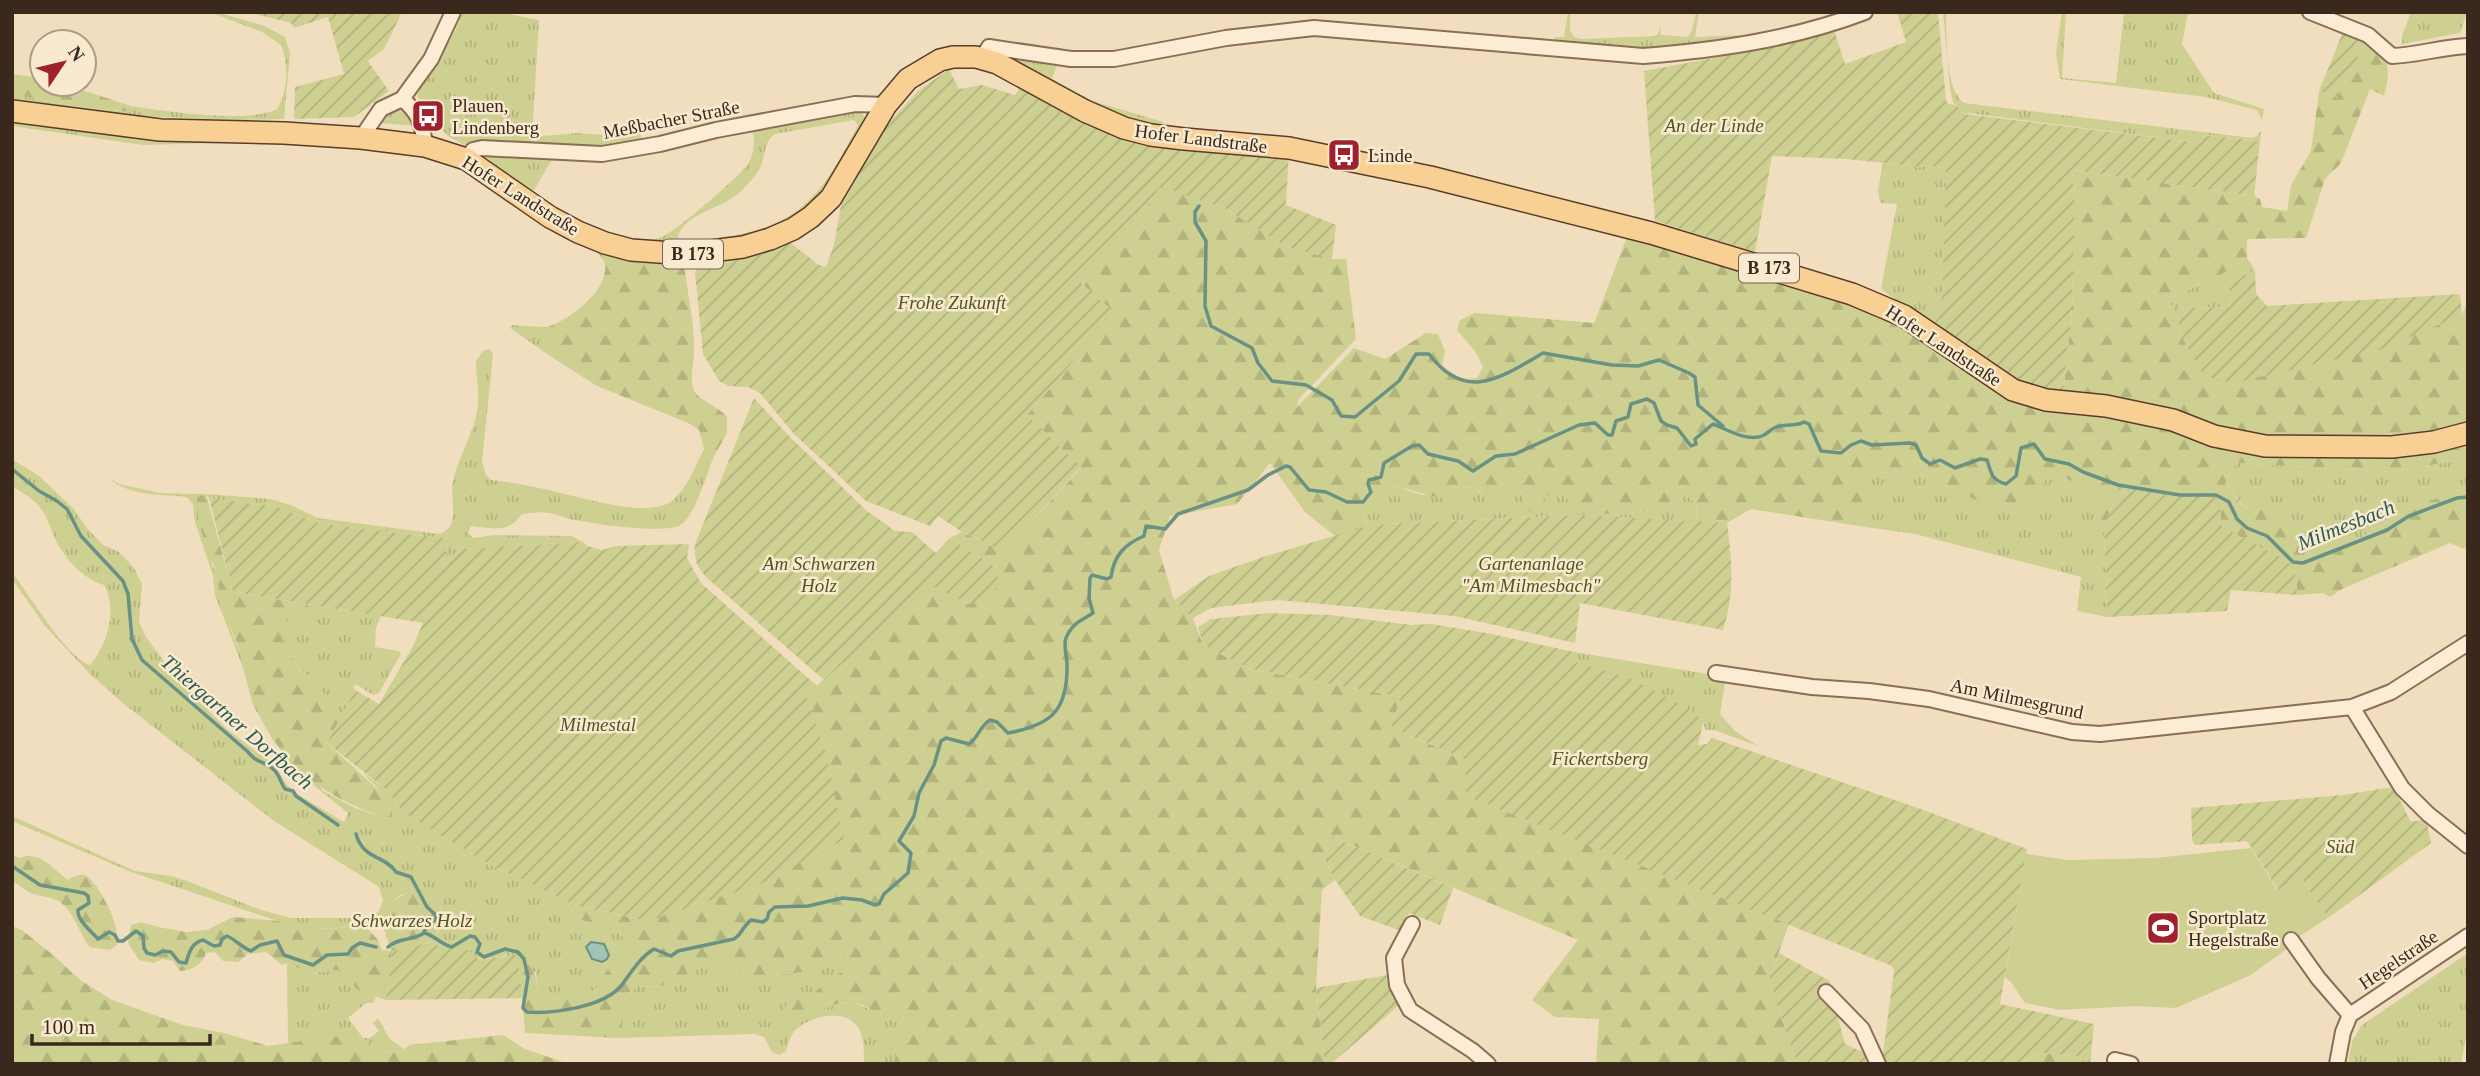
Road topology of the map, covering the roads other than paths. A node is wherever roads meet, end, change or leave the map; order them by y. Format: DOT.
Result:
graph roads {
  1 [pos="453,12"];
  2 [pos="1865,12"];
  3 [pos="2310,12"];
  4 [pos="2468,46"];
  5 [pos="982,58"];
  6 [pos="402,99"];
  7 [pos="886,105"];
  8 [pos="12,111"];
  9 [pos="361,138"];
  10 [pos="425,146"];
  11 [pos="466,159"];
  12 [pos="2468,433"];
  13 [pos="2468,643"];
  14 [pos="1716,673"];
  15 [pos="2352,707"];
  16 [pos="2468,846"];
  17 [pos="1412,925"];
  18 [pos="2468,936"];
  19 [pos="2291,940"];
  20 [pos="1826,992"];
  21 [pos="2350,1015"];
  22 [pos="2115,1060"];
  23 [pos="1488,1064"];
  24 [pos="1878,1064"];
  25 [pos="2131,1064"];
  26 [pos="2337,1064"];
  1 -- 6 [label="street"];
  2 -- 5 [label="street"];
  3 -- 4 [label="street"];
  5 -- 7 [label="main road, Hofer Landstraße / B 173"];
  5 -- 12 [label="main road, Hofer Landstraße / B 173"];
  6 -- 9 [label="street"];
  6 -- 10 [label="street"];
  7 -- 11 [label="street, Meßbacher Straße"];
  7 -- 11 [label="main road, Hofer Landstraße / B 173"];
  8 -- 9 [label="main road, Hofer Landstraße / B 173"];
  9 -- 10 [label="main road, Hofer Landstraße / B 173"];
  10 -- 11 [label="main road, Hofer Landstraße / B 173"];
  13 -- 15 [label="street, Am Milmesgrund"];
  14 -- 15 [label="street, Am Milmesgrund"];
  15 -- 16 [label="street"];
  17 -- 23 [label="street"];
  18 -- 21 [label="street, Hegelstraße"];
  19 -- 21 [label="street, Hegelstraße"];
  20 -- 24 [label="street"];
  21 -- 26 [label="street, Hegelstraße"];
  22 -- 25 [label="street"];
}
